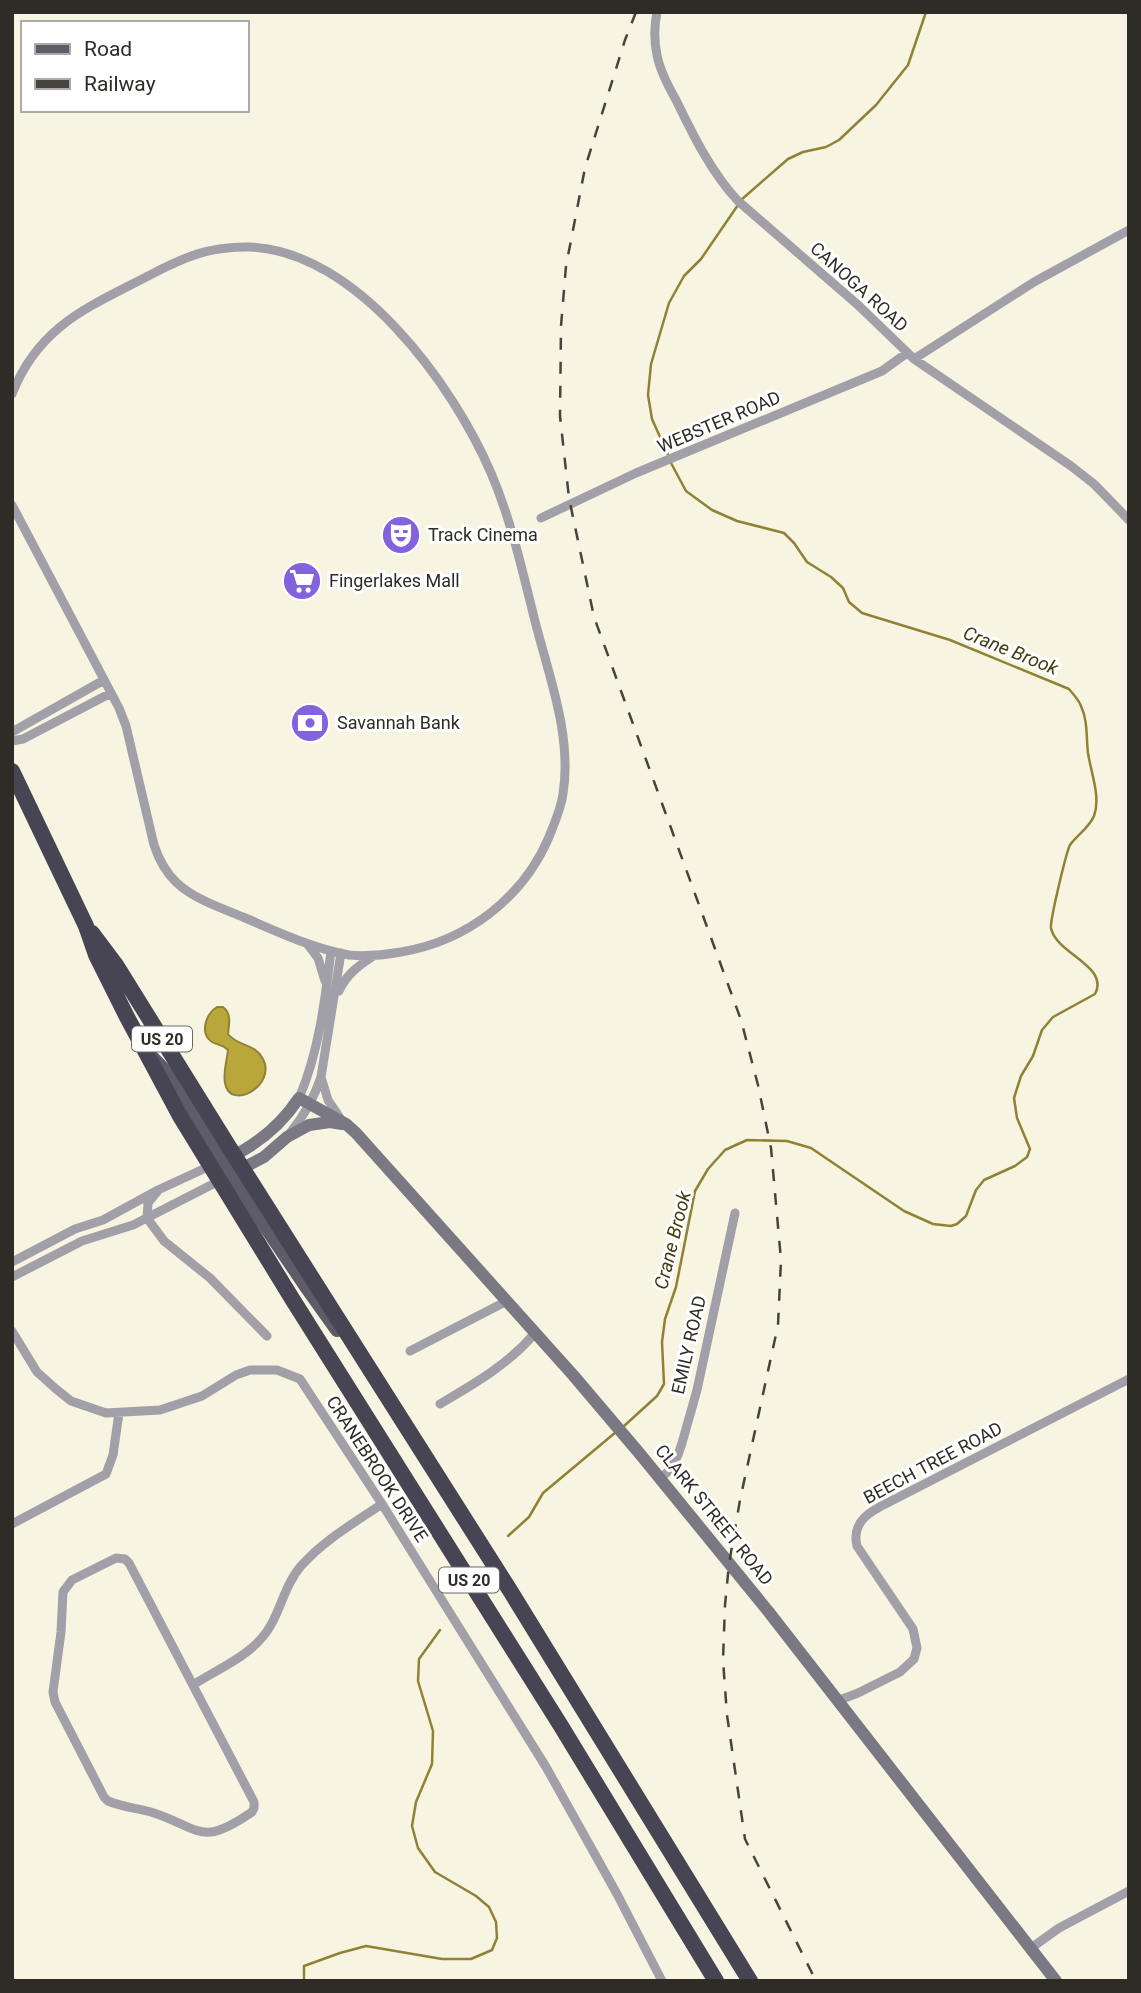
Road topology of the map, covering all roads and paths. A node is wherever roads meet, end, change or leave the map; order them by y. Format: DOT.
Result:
graph roads {
  1 [pos="657,12"];
  2 [pos="1129,230"];
  3 [pos="910,356"];
  4 [pos="12,394"];
  5 [pos="12,505"];
  6 [pos="541,518"];
  7 [pos="1129,520"];
  8 [pos="104,680"];
  9 [pos="111,693"];
  10 [pos="12,732"];
  11 [pos="12,741"];
  12 [pos="12,771"];
  13 [pos="86,926"];
  14 [pos="308,945"];
  15 [pos="331,951"];
  16 [pos="341,953"];
  17 [pos="373,957"];
  18 [pos="326,987"];
  19 [pos="334,1003"];
  20 [pos="321,1077"];
  21 [pos="304,1101"];
  22 [pos="346,1124"];
  23 [pos="287,1137"];
  24 [pos="227,1168"];
  25 [pos="158,1190"];
  26 [pos="735,1213"];
  27 [pos="147,1218"];
  28 [pos="12,1262"];
  29 [pos="12,1277"];
  30 [pos="505,1302"];
  31 [pos="12,1331"];
  32 [pos="534,1334"];
  33 [pos="267,1336"];
  34 [pos="410,1351"];
  35 [pos="1129,1379"];
  36 [pos="440,1404"];
  37 [pos="119,1413"];
  38 [pos="660,1478"];
  39 [pos="382,1504"];
  40 [pos="12,1524"];
  41 [pos="193,1685"];
  42 [pos="837,1701"];
  43 [pos="1129,1891"];
  44 [pos="1031,1948"];
  45 [pos="659,1978"];
  46 [pos="716,1981"];
  47 [pos="750,1981"];
  48 [pos="1056,1981"];
  1 -- 3 [label="street, CANOGA ROAD"];
  2 -- 3 [label="street, WEBSTER ROAD"];
  3 -- 6 [label="street, WEBSTER ROAD"];
  3 -- 7 [label="street, CANOGA ROAD"];
  4 -- 17 [label="street"];
  5 -- 8 [label="street"];
  8 -- 9 [label="street"];
  8 -- 10 [label="street"];
  9 -- 11 [label="street"];
  9 -- 14 [label="street"];
  12 -- 13 [label="highway, US 20"];
  13 -- 24 [label="highway, US 20"];
  13 -- 24 [label="highway, US 20"];
  14 -- 15 [label="street"];
  14 -- 18 [label="street"];
  15 -- 16 [label="street"];
  15 -- 18 [label="street"];
  16 -- 17 [label="street"];
  16 -- 19 [label="street"];
  17 -- 19 [label="street"];
  18 -- 21 [label="street"];
  19 -- 20 [label="street"];
  20 -- 21 [label="street"];
  20 -- 22 [label="street"];
  21 -- 22 [label="street, CLARK STREET ROAD"];
  21 -- 23 [label="street"];
  21 -- 24 [label="street"];
  22 -- 23 [label="street"];
  22 -- 30 [label="street, CLARK STREET ROAD"];
  23 -- 24 [label="street"];
  24 -- 25 [label="street"];
  24 -- 27 [label="street"];
  24 -- 46 [label="highway, US 20"];
  24 -- 47 [label="highway, US 20"];
  25 -- 27 [label="street"];
  25 -- 28 [label="street"];
  26 -- 38 [label="street, EMILY ROAD"];
  27 -- 29 [label="street"];
  27 -- 33 [label="street"];
  30 -- 32 [label="street, CLARK STREET ROAD"];
  30 -- 34 [label="street"];
  31 -- 37 [label="street, CRANEBROOK DRIVE"];
  32 -- 36 [label="street"];
  32 -- 38 [label="street, CLARK STREET ROAD"];
  35 -- 42 [label="street, BEECH TREE ROAD"];
  37 -- 39 [label="street, CRANEBROOK DRIVE"];
  37 -- 40 [label="street"];
  38 -- 42 [label="street, CLARK STREET ROAD"];
  39 -- 41 [label="street"];
  39 -- 45 [label="street, CRANEBROOK DRIVE"];
  41 -- 41 [label="street"];
  42 -- 44 [label="street, CLARK STREET ROAD"];
  43 -- 44 [label="street"];
  44 -- 48 [label="street, CLARK STREET ROAD"];
}
